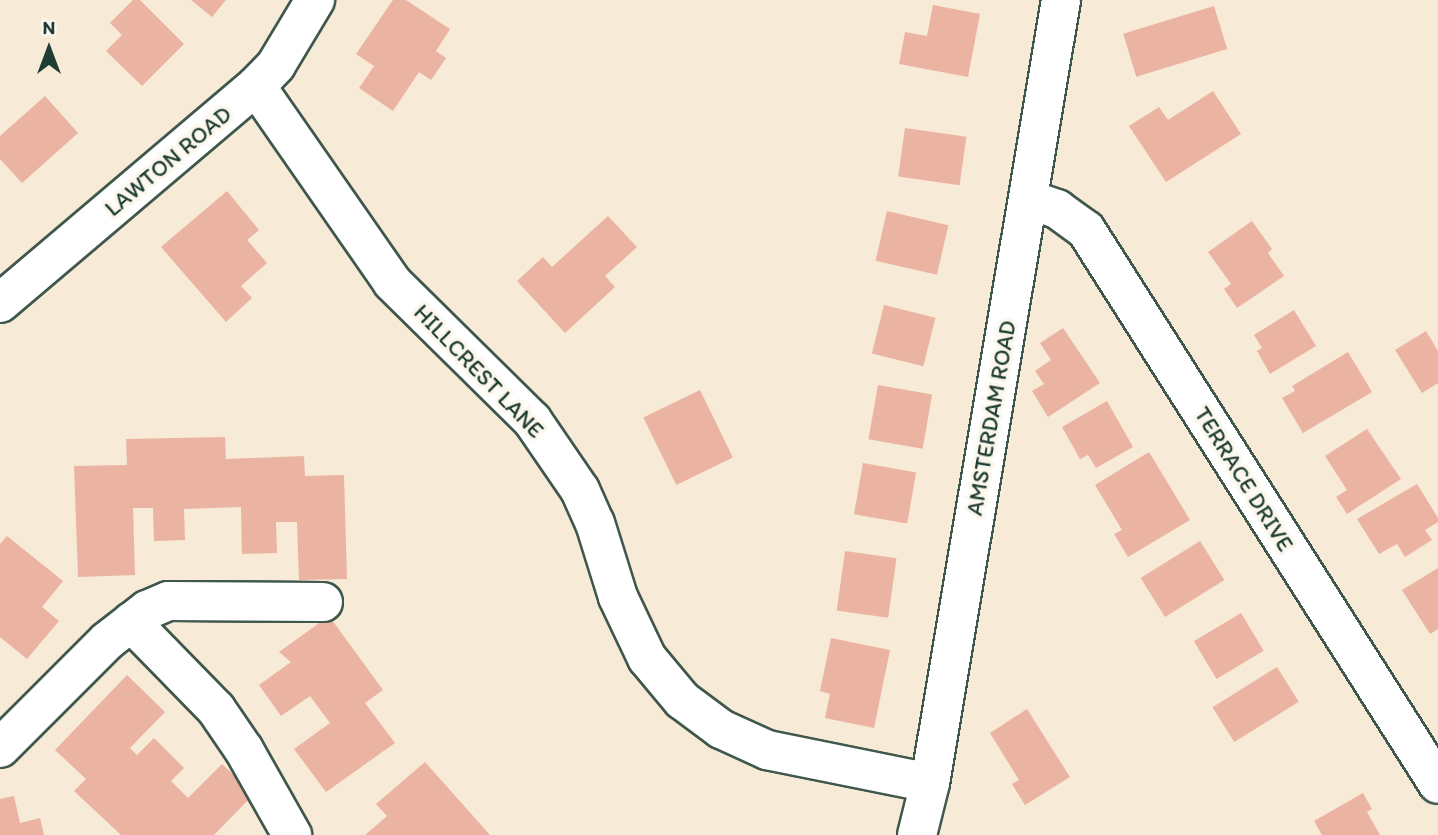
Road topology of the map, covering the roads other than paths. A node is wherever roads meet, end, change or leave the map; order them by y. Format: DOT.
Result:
graph roads {
  1 [pos="315,0"];
  2 [pos="1061,0"];
  3 [pos="256,86"];
  4 [pos="1028,199"];
  5 [pos="0,303"];
  6 [pos="323,602"];
  7 [pos="131,622"];
  8 [pos="0,748"];
  9 [pos="930,783"];
  10 [pos="1438,783"];
  11 [pos="292,835"];
  12 [pos="917,835"];
  1 -- 3 [label="street, LAWTON ROAD"];
  2 -- 4 [label="street, AMSTERDAM ROAD"];
  3 -- 5 [label="street, LAWTON ROAD"];
  3 -- 9 [label="street, HILLCREST LANE"];
  4 -- 9 [label="street, AMSTERDAM ROAD"];
  4 -- 10 [label="street, TERRACE DRIVE"];
  6 -- 7 [label="street"];
  7 -- 8 [label="street"];
  7 -- 11 [label="street"];
  9 -- 12 [label="street, AMSTERDAM ROAD"];
}
